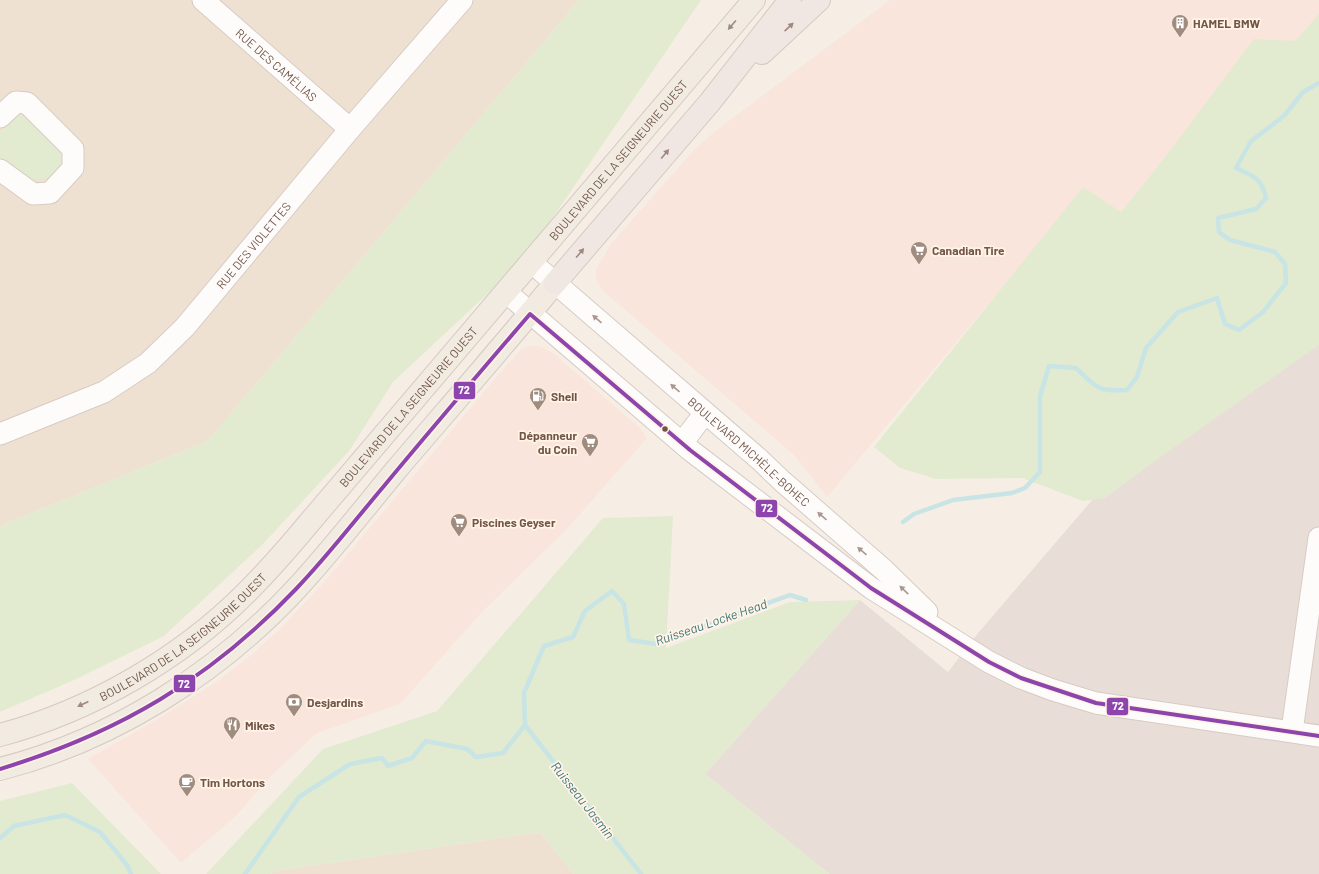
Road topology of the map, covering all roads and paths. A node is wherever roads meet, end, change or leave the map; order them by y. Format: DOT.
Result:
graph roads {
  1 [pos="203,0"];
  2 [pos="462,0"];
  3 [pos="754,0"];
  4 [pos="790,0"];
  5 [pos="819,0"];
  6 [pos="710,102"];
  7 [pos="0,117"];
  8 [pos="350,128"];
  9 [pos="0,170"];
  10 [pos="531,262"];
  11 [pos="555,283"];
  12 [pos="506,292"];
  13 [pos="530,314"];
  14 [pos="705,413"];
  15 [pos="0,434"];
  16 [pos="682,443"];
  17 [pos="1319,538"];
  18 [pos="232,606"];
  19 [pos="253,630"];
  20 [pos="963,646"];
  21 [pos="1292,731"];
  22 [pos="0,735"];
  23 [pos="1319,736"];
  24 [pos="0,769"];
  1 -- 8 [label="street, RUE DES CAMÉLIAS"];
  2 -- 8 [label="street, RUE DES VIOLETTES"];
  3 -- 10 [label="main road, BOULEVARD DE LA SEIGNEURIE OUEST, one-way"];
  4 -- 6 [label="highway"];
  6 -- 5 [label="highway, one-way"];
  11 -- 6 [label="highway, one-way"];
  7 -- 9 [label="street"];
  8 -- 15 [label="street, RUE DES VIOLETTES"];
  10 -- 11 [label="street, BOULEVARD MICHÈLE-BOHEC"];
  10 -- 12 [label="main road, BOULEVARD DE LA SEIGNEURIE OUEST"];
  11 -- 13 [label="main road"];
  14 -- 11 [label="street, BOULEVARD MICHÈLE-BOHEC, one-way"];
  12 -- 13 [label="street, BOULEVARD MICHÈLE-BOHEC"];
  12 -- 18 [label="main road, BOULEVARD DE LA SEIGNEURIE OUEST"];
  13 -- 16 [label="street, BOULEVARD MICHÈLE-BOHEC"];
  13 -- 19 [label="main road"];
  14 -- 16 [label="street"];
  20 -- 14 [label="street, BOULEVARD MICHÈLE-BOHEC, one-way"];
  16 -- 20 [label="street, BOULEVARD MICHÈLE-BOHEC"];
  17 -- 21 [label="street"];
  18 -- 19 [label="main road"];
  18 -- 22 [label="main road, BOULEVARD DE LA SEIGNEURIE OUEST, one-way"];
  19 -- 24 [label="main road"];
  20 -- 21 [label="street, BOULEVARD MICHÈLE-BOHEC"];
  21 -- 23 [label="street, BOULEVARD MICHÈLE-BOHEC"];
}
